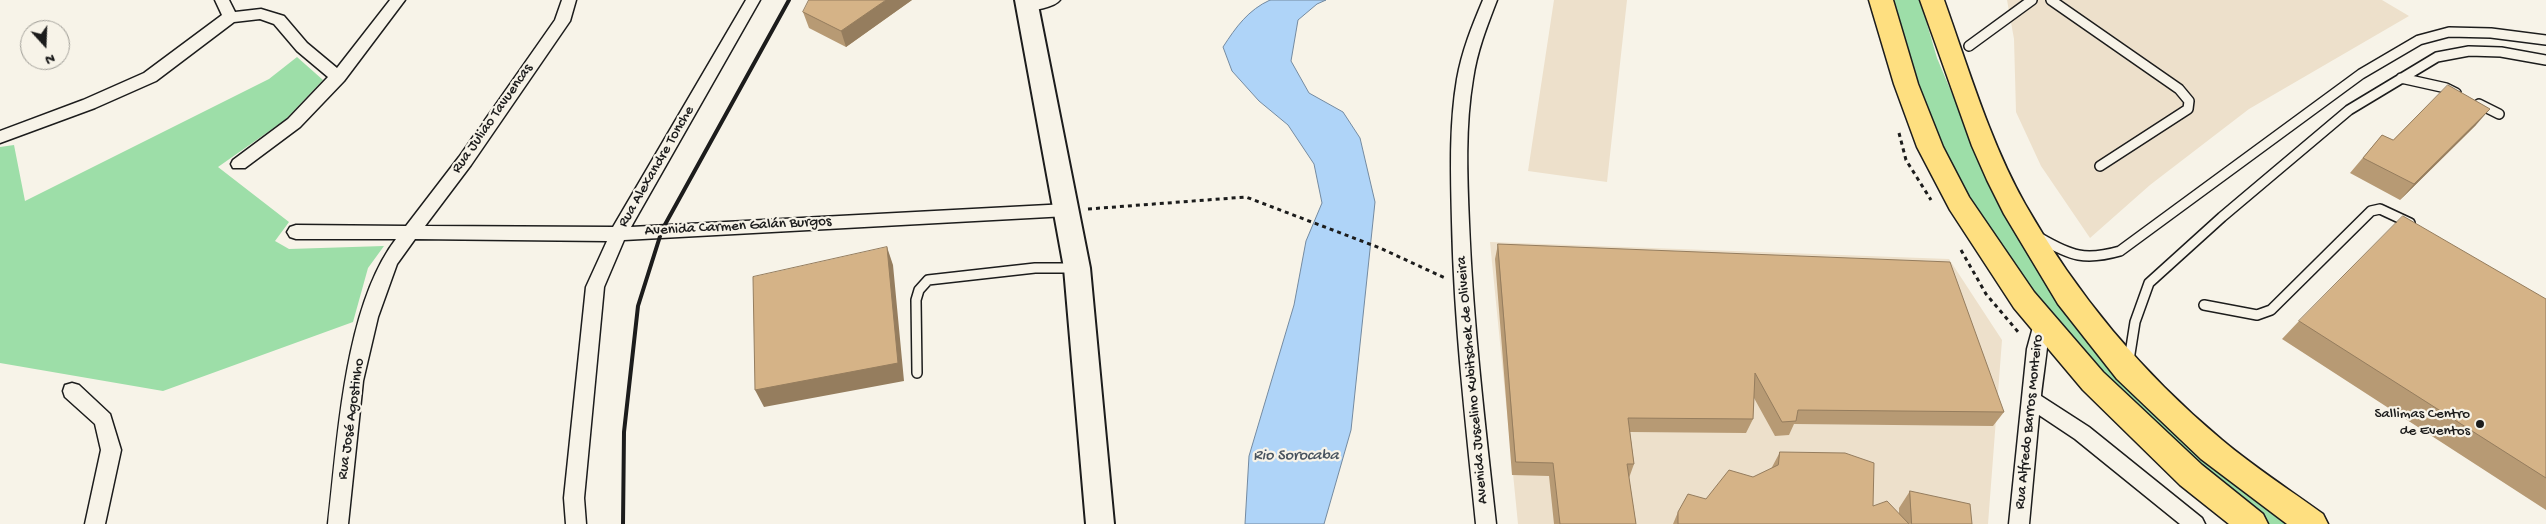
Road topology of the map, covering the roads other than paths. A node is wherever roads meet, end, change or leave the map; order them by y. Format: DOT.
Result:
graph roads {
  1 [pos="222,0"];
  2 [pos="398,0"];
  3 [pos="569,0"];
  4 [pos="753,0"];
  5 [pos="1053,0"];
  6 [pos="1490,0"];
  7 [pos="1881,0"];
  8 [pos="1932,0"];
  9 [pos="1952,0"];
  10 [pos="2032,0"];
  11 [pos="2052,0"];
  12 [pos="1027,3"];
  13 [pos="230,18"];
  14 [pos="2546,40"];
  15 [pos="1969,46"];
  16 [pos="2546,60"];
  17 [pos="338,77"];
  18 [pos="2401,78"];
  19 [pos="2464,97"];
  20 [pos="2472,101"];
  21 [pos="2498,114"];
  22 [pos="0,138"];
  23 [pos="239,164"];
  24 [pos="2100,166"];
  25 [pos="2013,207"];
  26 [pos="1067,210"];
  27 [pos="2423,230"];
  28 [pos="296,232"];
  29 [pos="2029,232"];
  30 [pos="408,234"];
  31 [pos="618,234"];
  32 [pos="1077,268"];
  33 [pos="2204,305"];
  34 [pos="2042,321"];
  35 [pos="2127,370"];
  36 [pos="917,373"];
  37 [pos="72,392"];
  38 [pos="2031,399"];
  39 [pos="95,524"];
  40 [pos="338,524"];
  41 [pos="576,524"];
  42 [pos="1100,524"];
  43 [pos="1486,524"];
  44 [pos="2019,524"];
  45 [pos="2195,524"];
  46 [pos="2252,524"];
  47 [pos="2312,524"];
  1 -- 13 [label="street"];
  2 -- 17 [label="street"];
  3 -- 30 [label="street, Rua Julião Tavuencas"];
  4 -- 31 [label="street, Rua Alexandre Tonche"];
  5 -- 12 [label="street"];
  6 -- 43 [label="street, Avenida Juscelino Kubitschek de Oliveira"];
  7 -- 34 [label="highway"];
  8 -- 25 [label="highway"];
  9 -- 15 [label="highway"];
  10 -- 15 [label="lane"];
  11 -- 24 [label="lane"];
  12 -- 26 [label="main road"];
  13 -- 17 [label="street"];
  13 -- 22 [label="street"];
  14 -- 29 [label="lane"];
  15 -- 25 [label="highway"];
  16 -- 18 [label="lane"];
  17 -- 23 [label="street"];
  18 -- 19 [label="lane"];
  18 -- 35 [label="lane"];
  20 -- 21 [label="lane"];
  25 -- 29 [label="highway"];
  26 -- 31 [label="street, Avenida Carmen Galán Burgos"];
  26 -- 32 [label="main road"];
  27 -- 33 [label="lane"];
  28 -- 30 [label="street, Avenida Carmen Galán Burgos"];
  29 -- 35 [label="highway"];
  30 -- 31 [label="street, Avenida Carmen Galán Burgos"];
  30 -- 40 [label="street, Rua José Agostinho"];
  31 -- 41 [label="street, Rua Alexandre Tonche"];
  32 -- 36 [label="lane"];
  32 -- 42 [label="main road"];
  34 -- 38 [label="street, Rua Alfredo Barros Monteiro"];
  34 -- 46 [label="highway"];
  35 -- 47 [label="highway"];
  37 -- 39 [label="street"];
  38 -- 44 [label="street, Rua Alfredo Barros Monteiro"];
  38 -- 45 [label="street"];
}
